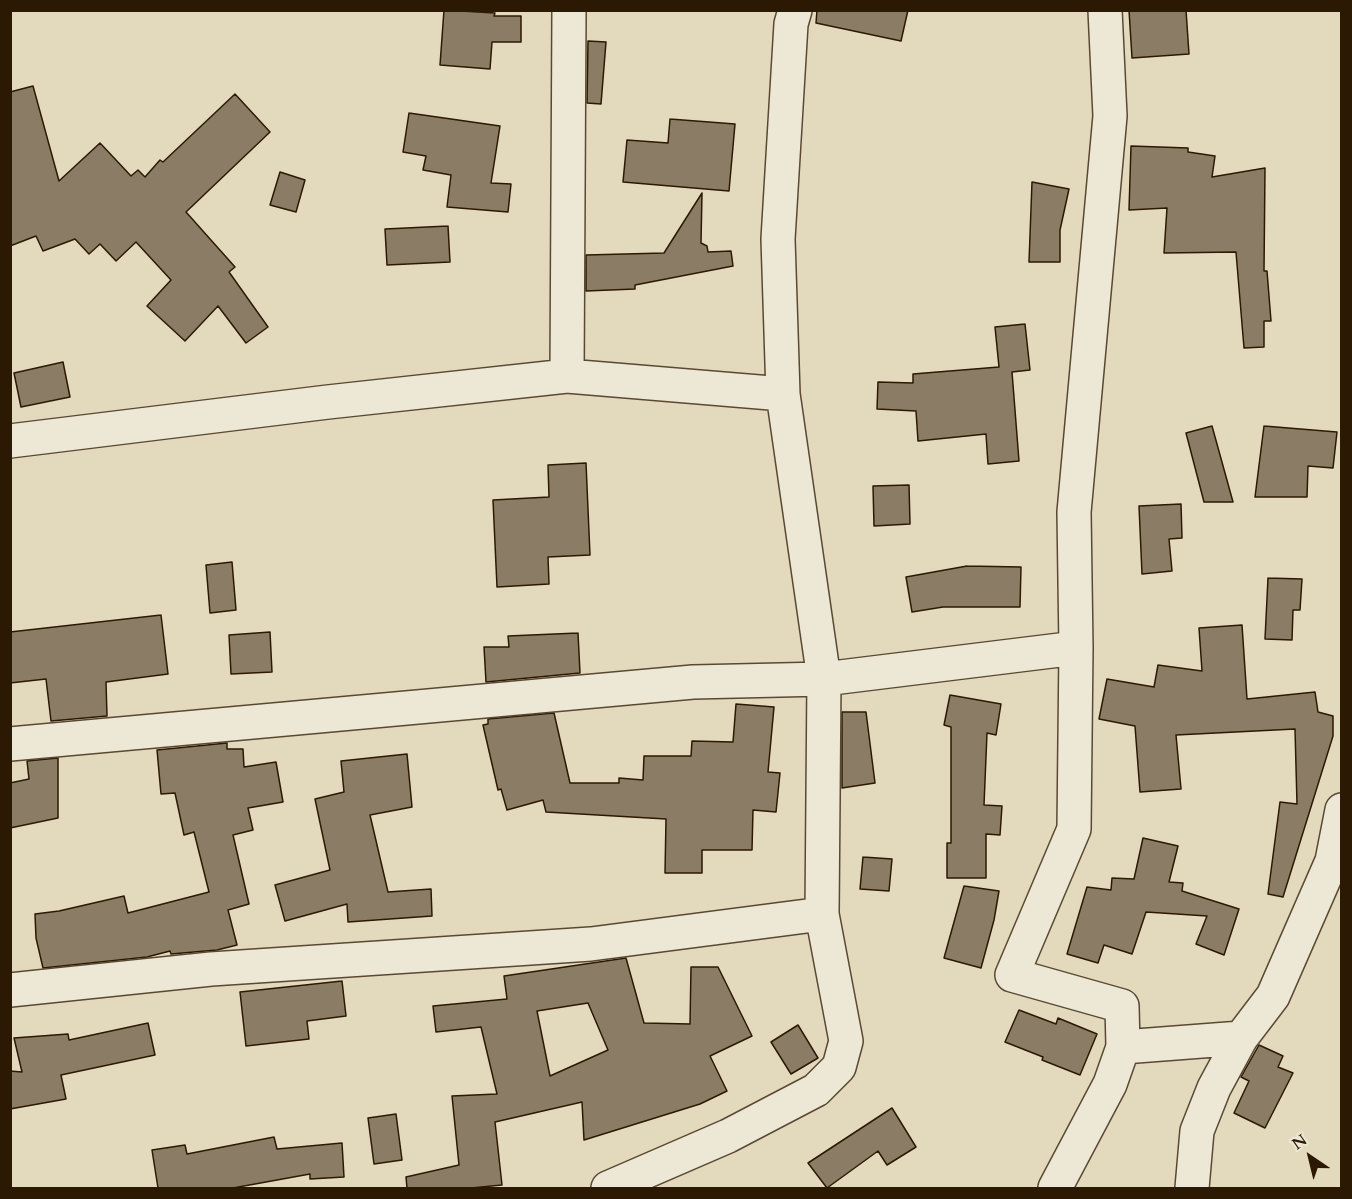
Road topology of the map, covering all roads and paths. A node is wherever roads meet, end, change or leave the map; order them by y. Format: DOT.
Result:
graph roads {
  1 [pos="569,10"];
  2 [pos="795,10"];
  3 [pos="1105,10"];
  4 [pos="567,376"];
  5 [pos="783,394"];
  6 [pos="10,441"];
  7 [pos="1076,648"];
  8 [pos="824,679"];
  9 [pos="10,744"];
  10 [pos="1341,810"];
  11 [pos="822,914"];
  12 [pos="10,990"];
  13 [pos="1241,1038"];
  14 [pos="1123,1047"];
  15 [pos="608,1188"];
  16 [pos="1055,1188"];
  17 [pos="1192,1188"];
  1 -- 4 [label="street"];
  2 -- 5 [label="street"];
  3 -- 7 [label="street"];
  4 -- 5 [label="street"];
  4 -- 6 [label="street"];
  5 -- 8 [label="street"];
  7 -- 8 [label="street"];
  7 -- 14 [label="street"];
  8 -- 9 [label="street"];
  8 -- 11 [label="street"];
  10 -- 13 [label="street"];
  11 -- 12 [label="street"];
  11 -- 15 [label="street"];
  13 -- 14 [label="street"];
  13 -- 17 [label="street"];
  14 -- 16 [label="street"];
}
